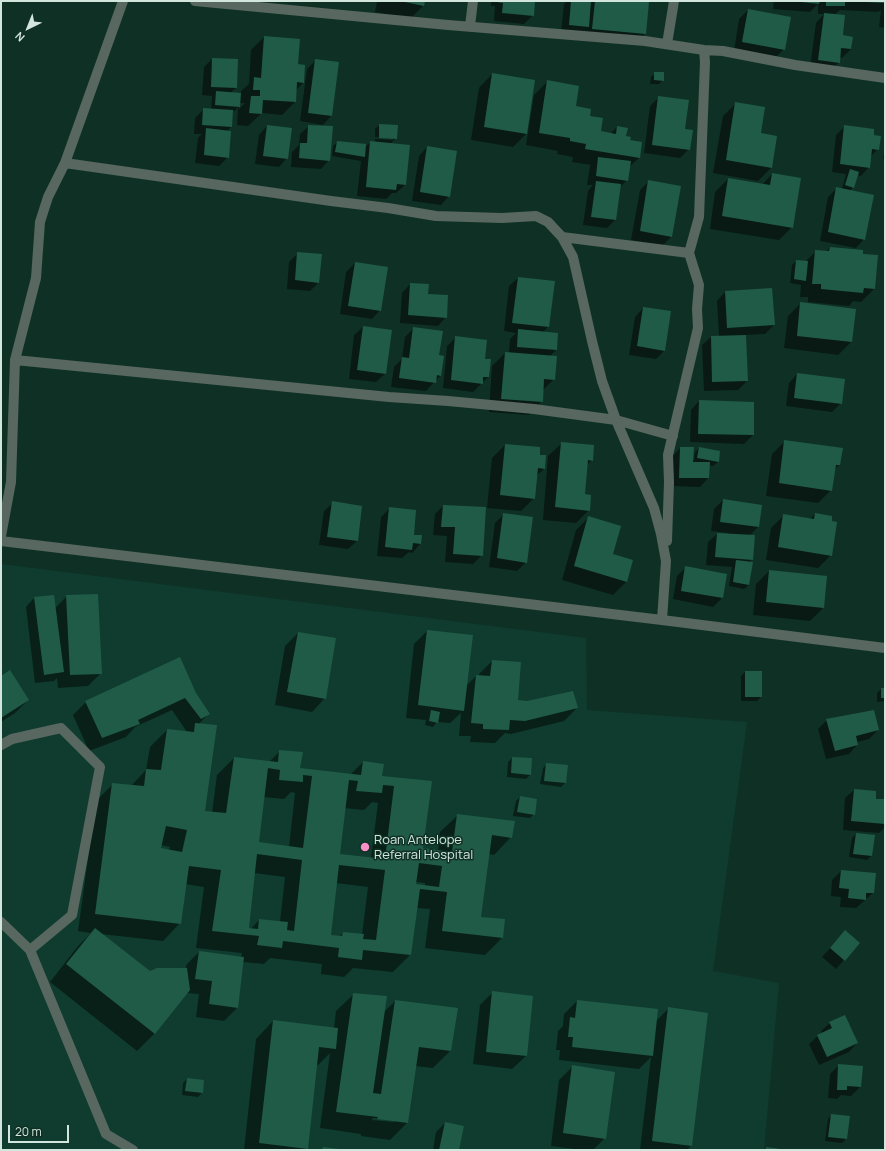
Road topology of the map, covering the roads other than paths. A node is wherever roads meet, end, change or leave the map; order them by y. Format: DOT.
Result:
graph roads {
  1 [pos="123,1"];
  2 [pos="195,1"];
  3 [pos="473,1"];
  4 [pos="674,1"];
  5 [pos="470,26"];
  6 [pos="667,44"];
  7 [pos="704,50"];
  8 [pos="885,78"];
  9 [pos="65,163"];
  10 [pos="562,237"];
  11 [pos="689,253"];
  12 [pos="15,360"];
  13 [pos="616,420"];
  14 [pos="673,436"];
  15 [pos="1,536"];
  16 [pos="1,541"];
  17 [pos="666,561"];
  18 [pos="662,620"];
  19 [pos="885,648"];
  20 [pos="1,745"];
  21 [pos="1,922"];
  22 [pos="30,950"];
  23 [pos="133,1150"];
  1 -- 9 [label="street"];
  2 -- 5 [label="street"];
  3 -- 5 [label="street"];
  4 -- 6 [label="street"];
  5 -- 6 [label="street"];
  6 -- 7 [label="street"];
  7 -- 8 [label="street"];
  7 -- 11 [label="street"];
  9 -- 10 [label="street"];
  9 -- 12 [label="street"];
  10 -- 11 [label="street"];
  10 -- 13 [label="street"];
  11 -- 14 [label="street"];
  12 -- 13 [label="street"];
  12 -- 15 [label="street"];
  13 -- 14 [label="street"];
  13 -- 17 [label="street"];
  14 -- 17 [label="street"];
  16 -- 18 [label="street"];
  17 -- 18 [label="street"];
  18 -- 19 [label="street"];
  20 -- 22 [label="street"];
  21 -- 22 [label="street"];
  22 -- 23 [label="street"];
}
